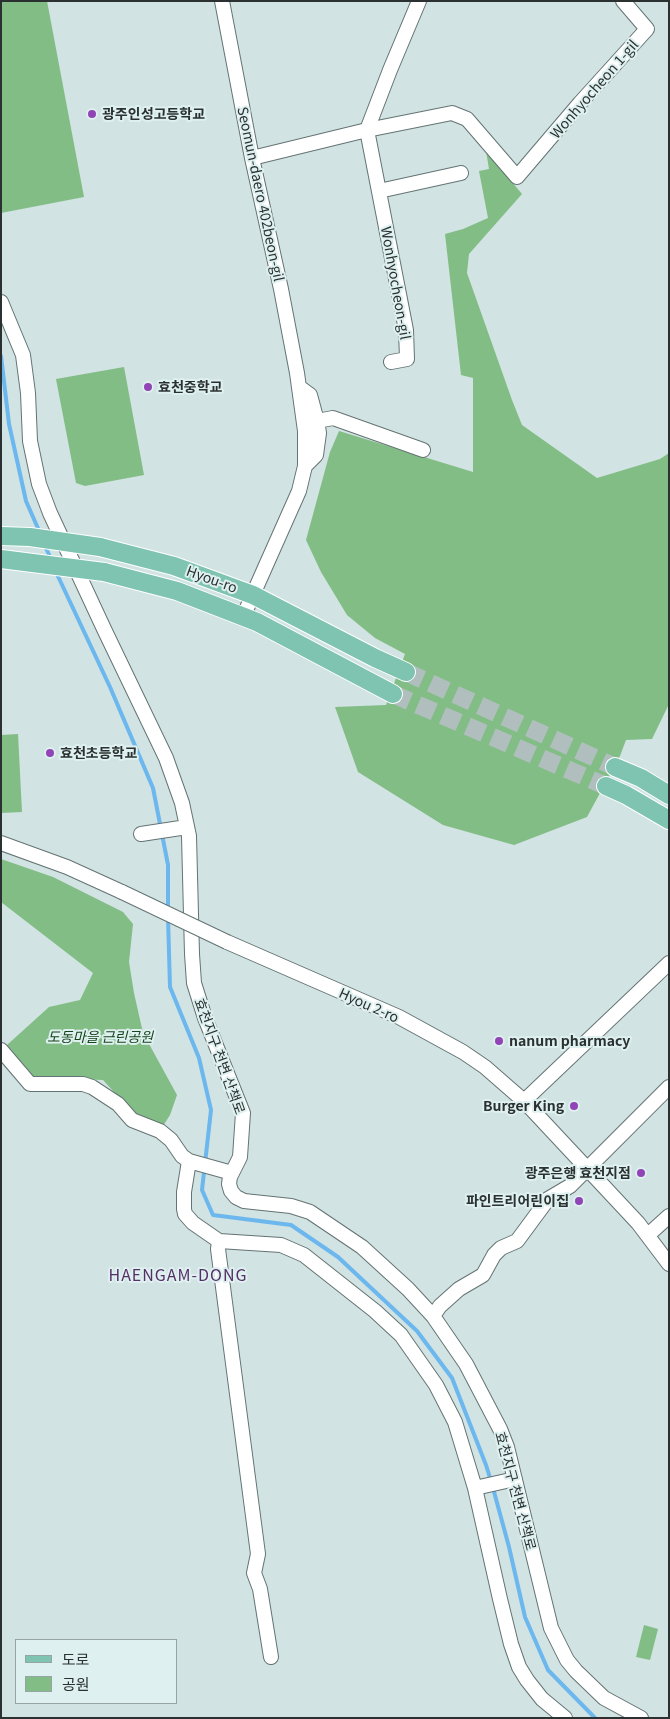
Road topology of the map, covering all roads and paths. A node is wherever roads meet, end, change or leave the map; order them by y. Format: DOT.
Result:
graph roads {
  1 [pos="222,1"];
  2 [pos="419,1"];
  3 [pos="623,1"];
  4 [pos="368,130"];
  5 [pos="252,158"];
  6 [pos="461,173"];
  7 [pos="379,191"];
  8 [pos="1,302"];
  9 [pos="391,362"];
  10 [pos="299,387"];
  11 [pos="317,421"];
  12 [pos="423,450"];
  13 [pos="305,466"];
  14 [pos="1,536"];
  15 [pos="1,559"];
  16 [pos="253,594"];
  17 [pos="243,617"];
  18 [pos="406,672"];
  19 [pos="393,694"];
  20 [pos="615,766"];
  21 [pos="606,786"];
  22 [pos="669,795"];
  23 [pos="669,820"];
  24 [pos="182,828"];
  25 [pos="144,833"];
  26 [pos="1,844"];
  27 [pos="669,963"];
  28 [pos="1,1050"];
  29 [pos="669,1087"];
  30 [pos="524,1101"];
  31 [pos="193,1162"];
  32 [pos="587,1168"];
  33 [pos="232,1173"];
  34 [pos="669,1216"];
  35 [pos="648,1235"];
  36 [pos="219,1241"];
  37 [pos="669,1264"];
  38 [pos="433,1316"];
  39 [pos="515,1479"];
  40 [pos="479,1487"];
  41 [pos="271,1657"];
  42 [pos="566,1718"];
  43 [pos="641,1718"];
  1 -- 5 [label="street, Seomun-daero 402beon-gil"];
  2 -- 4 [label="street"];
  3 -- 4 [label="street, Wonhyocheon 1-gil"];
  4 -- 5 [label="street"];
  4 -- 7 [label="street, Wonhyocheon-gil"];
  5 -- 10 [label="street, Seomun-daero 402beon-gil"];
  6 -- 7 [label="street"];
  7 -- 9 [label="street, Wonhyocheon-gil"];
  8 -- 24 [label="street, 효천지구 천변 산책로"];
  10 -- 11 [label="street, Seomun-daero 402beon-gil"];
  10 -- 13 [label="street, Seomun-daero 402beon-gil"];
  11 -- 12 [label="street"];
  11 -- 13 [label="street, Seomun-daero 402beon-gil"];
  13 -- 16 [label="street, Seomun-daero 402beon-gil"];
  14 -- 16 [label="main road, Hyou-ro, bridge"];
  15 -- 17 [label="main road, Hyou-ro, bridge"];
  16 -- 17 [label="street, Seomun-daero 402beon-gil"];
  16 -- 18 [label="main road, Hyou-ro"];
  17 -- 19 [label="main road, Hyou-ro"];
  20 -- 22 [label="main road"];
  21 -- 23 [label="main road"];
  24 -- 25 [label="street"];
  24 -- 33 [label="street, 효천지구 천변 산책로"];
  26 -- 30 [label="street, Hyou 2-ro, bridge"];
  27 -- 30 [label="street"];
  28 -- 31 [label="street"];
  29 -- 32 [label="street"];
  30 -- 32 [label="street, Hyou 2-ro"];
  31 -- 33 [label="street"];
  31 -- 36 [label="street"];
  32 -- 35 [label="street, Hyou 2-ro"];
  32 -- 38 [label="street"];
  33 -- 38 [label="street, 효천지구 천변 산책로"];
  34 -- 35 [label="street"];
  35 -- 37 [label="street, Hyou 2-ro"];
  36 -- 40 [label="street"];
  36 -- 41 [label="street"];
  38 -- 39 [label="street, 효천지구 천변 산책로"];
  39 -- 40 [label="street"];
  39 -- 43 [label="street, 효천지구 천변 산책로"];
  40 -- 42 [label="street"];
}
